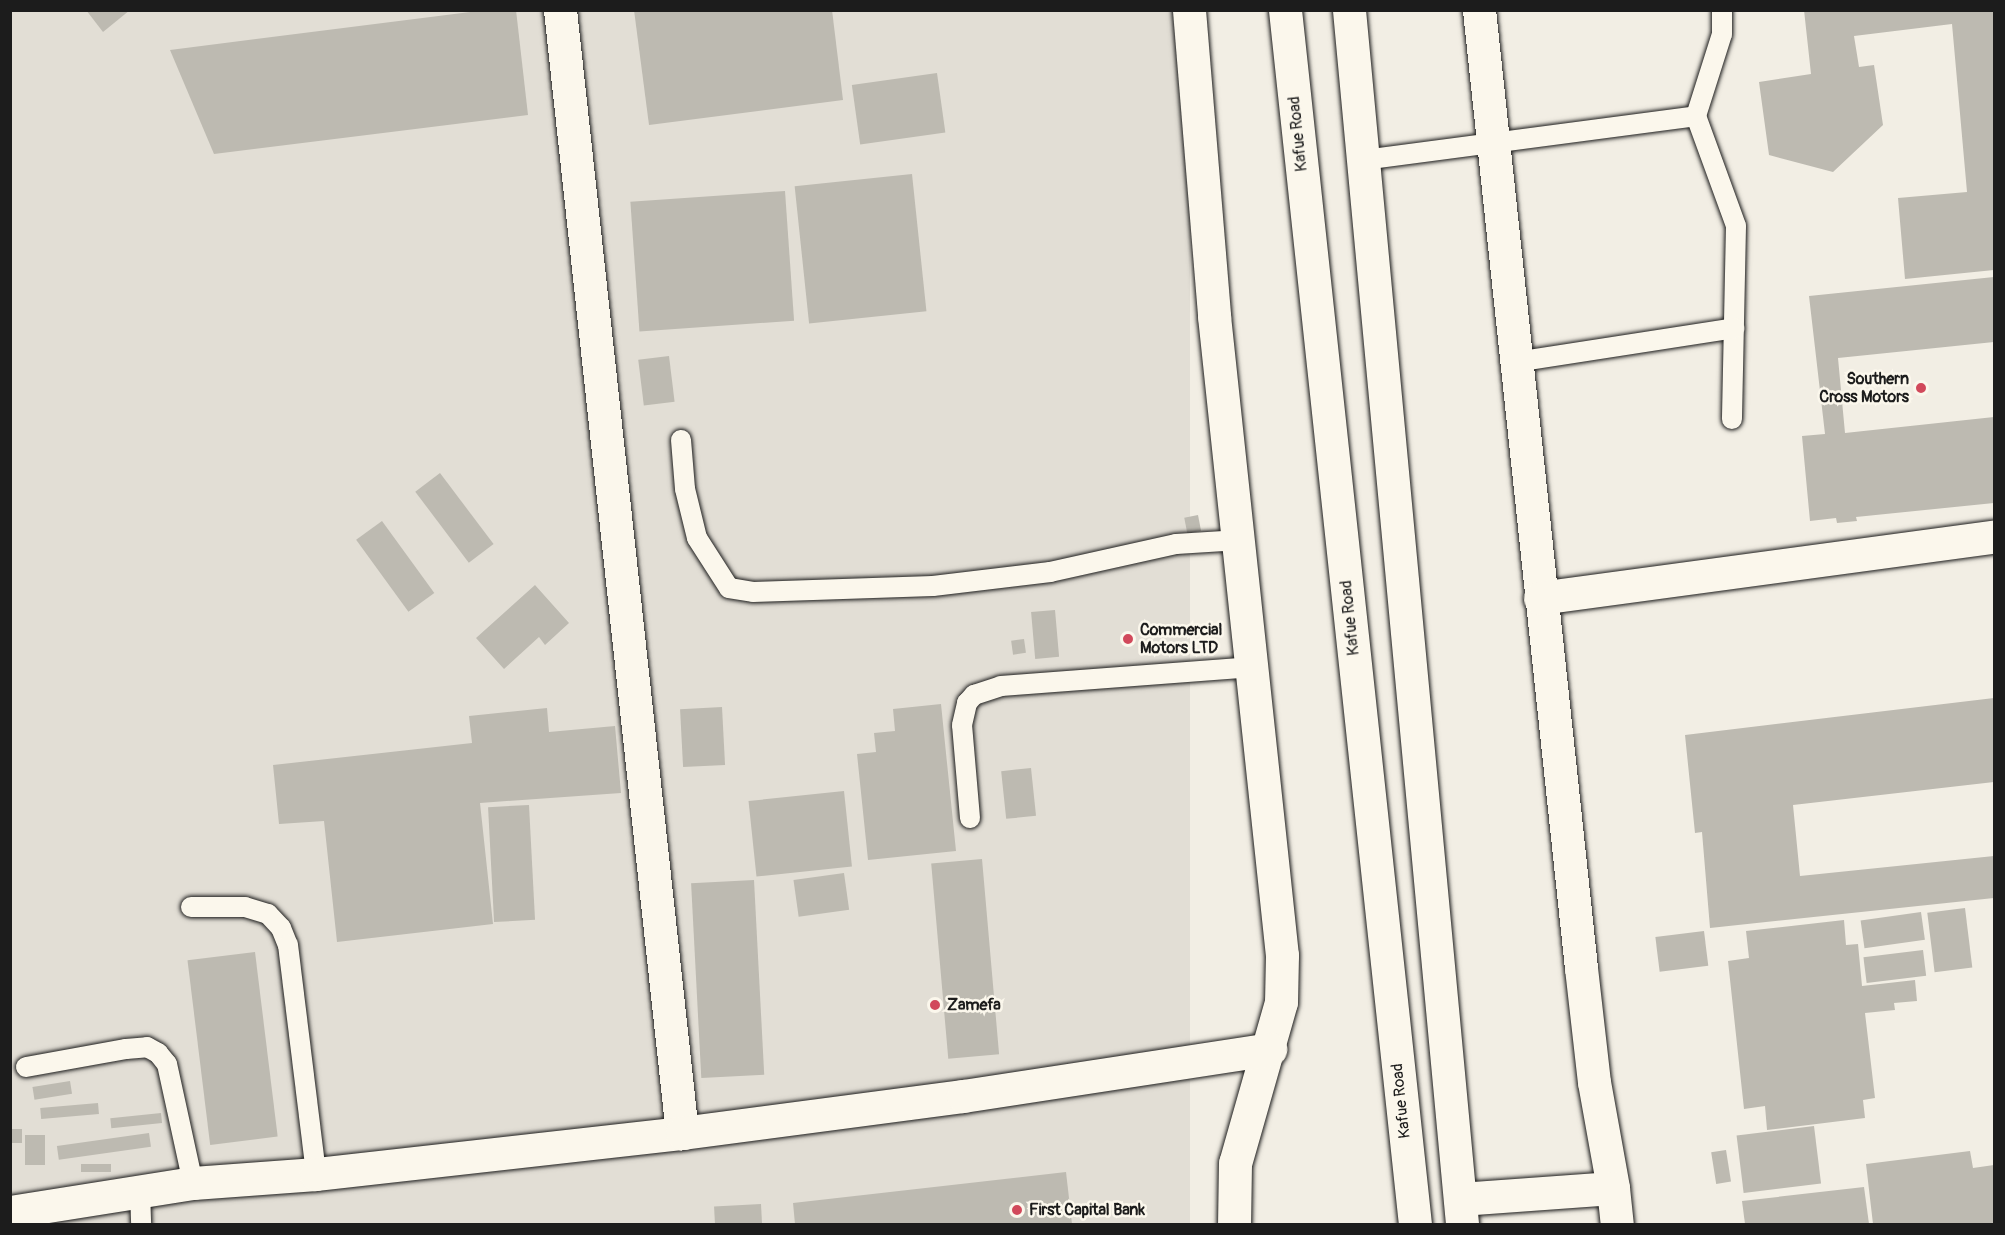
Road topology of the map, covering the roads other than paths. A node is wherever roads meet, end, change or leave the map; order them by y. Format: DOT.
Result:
graph roads {
  1 [pos="560,10"];
  2 [pos="1189,10"];
  3 [pos="1285,10"];
  4 [pos="1349,10"];
  5 [pos="1479,10"];
  6 [pos="1722,10"];
  7 [pos="1696,116"];
  8 [pos="1492,140"];
  9 [pos="1363,160"];
  10 [pos="1734,328"];
  11 [pos="1515,362"];
  12 [pos="1732,418"];
  13 [pos="681,440"];
  14 [pos="1995,537"];
  15 [pos="1240,540"];
  16 [pos="1540,598"];
  17 [pos="1253,667"];
  18 [pos="970,818"];
  19 [pos="191,907"];
  20 [pos="1270,1049"];
  21 [pos="26,1067"];
  22 [pos="682,1133"];
  23 [pos="316,1174"];
  24 [pos="193,1183"];
  25 [pos="1613,1188"];
  26 [pos="140,1191"];
  27 [pos="1461,1211"];
  28 [pos="10,1212"];
  29 [pos="141,1224"];
  30 [pos="1234,1224"];
  31 [pos="1415,1224"];
  32 [pos="1617,1224"];
  1 -- 22 [label="street"];
  2 -- 15 [label="street"];
  3 -- 31 [label="street, Kafue Road"];
  4 -- 9 [label="street"];
  5 -- 8 [label="street"];
  6 -- 7 [label="lane"];
  7 -- 8 [label="lane"];
  7 -- 10 [label="lane"];
  8 -- 9 [label="lane"];
  8 -- 11 [label="street"];
  9 -- 27 [label="street"];
  10 -- 11 [label="lane"];
  10 -- 12 [label="lane"];
  11 -- 16 [label="street"];
  13 -- 15 [label="lane"];
  14 -- 16 [label="street"];
  15 -- 17 [label="street"];
  16 -- 25 [label="street"];
  17 -- 18 [label="lane"];
  17 -- 20 [label="street"];
  19 -- 23 [label="lane"];
  20 -- 22 [label="street"];
  20 -- 30 [label="street"];
  21 -- 24 [label="lane"];
  22 -- 23 [label="street"];
  23 -- 24 [label="street"];
  24 -- 26 [label="street"];
  25 -- 27 [label="street"];
  25 -- 32 [label="street"];
  26 -- 28 [label="street"];
  26 -- 29 [label="lane"];
}
